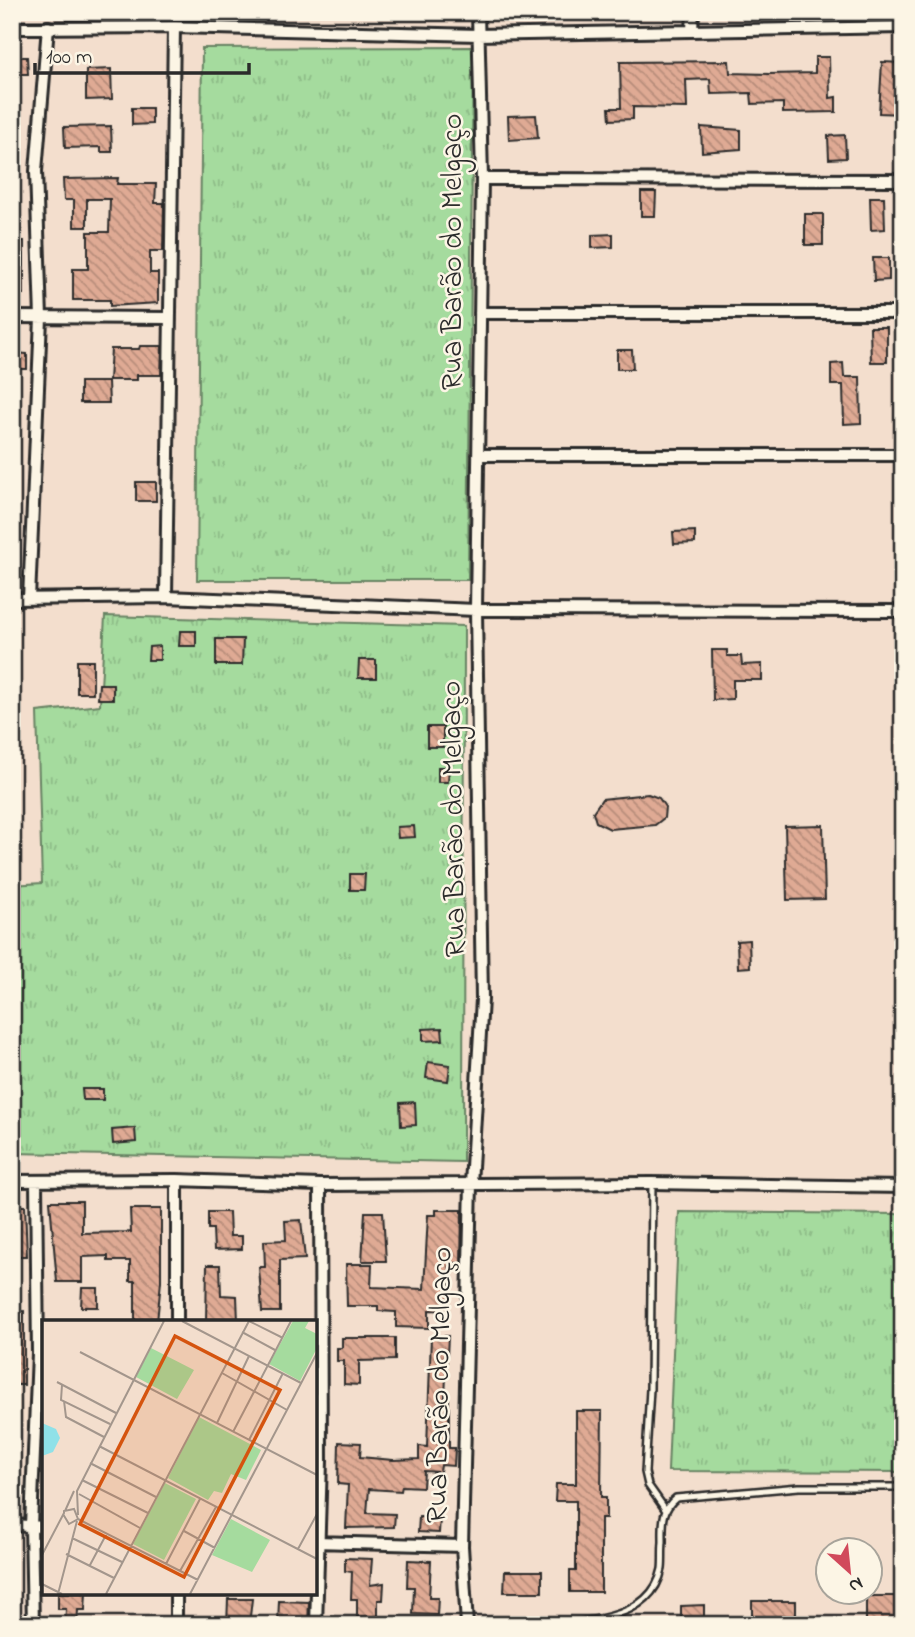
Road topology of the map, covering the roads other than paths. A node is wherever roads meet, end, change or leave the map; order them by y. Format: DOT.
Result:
graph roads {
  1 [pos="478,12"];
  2 [pos="693,12"];
  3 [pos="48,27"];
  4 [pos="174,27"];
  5 [pos="903,27"];
  6 [pos="12,28"];
  7 [pos="692,30"];
  8 [pos="478,35"];
  9 [pos="482,179"];
  10 [pos="903,180"];
  11 [pos="480,313"];
  12 [pos="903,313"];
  13 [pos="12,317"];
  14 [pos="41,318"];
  15 [pos="169,318"];
  16 [pos="478,455"];
  17 [pos="903,455"];
  18 [pos="166,597"];
  19 [pos="12,598"];
  20 [pos="29,599"];
  21 [pos="476,610"];
  22 [pos="903,611"];
  23 [pos="177,1180"];
  24 [pos="12,1181"];
  25 [pos="36,1182"];
  26 [pos="652,1183"];
  27 [pos="471,1184"];
  28 [pos="320,1185"];
  29 [pos="903,1187"];
  30 [pos="177,1320"];
  31 [pos="903,1487"];
  32 [pos="665,1509"];
  33 [pos="12,1525"];
  34 [pos="31,1526"];
  35 [pos="317,1526"];
  36 [pos="42,1527"];
  37 [pos="317,1542"];
  38 [pos="462,1546"];
  39 [pos="176,1595"];
  40 [pos="316,1595"];
  41 [pos="33,1625"];
  42 [pos="176,1625"];
  43 [pos="316,1625"];
  44 [pos="467,1625"];
  45 [pos="500,1625"];
  1 -- 8 [label="street, Rua Barão do Melgaço"];
  2 -- 7 [label="street"];
  3 -- 4 [label="street"];
  3 -- 6 [label="street"];
  3 -- 14 [label="street"];
  4 -- 8 [label="street"];
  4 -- 15 [label="street"];
  5 -- 7 [label="street"];
  7 -- 8 [label="street"];
  8 -- 9 [label="street, Rua Barão do Melgaço"];
  9 -- 10 [label="street"];
  9 -- 11 [label="street, Rua Barão do Melgaço"];
  11 -- 12 [label="street"];
  11 -- 16 [label="street, Rua Barão do Melgaço"];
  13 -- 14 [label="street"];
  14 -- 15 [label="street"];
  14 -- 20 [label="street"];
  15 -- 18 [label="street"];
  16 -- 17 [label="street"];
  16 -- 21 [label="street, Rua Barão do Melgaço"];
  18 -- 20 [label="street"];
  18 -- 21 [label="street"];
  19 -- 20 [label="street"];
  21 -- 22 [label="street"];
  21 -- 27 [label="street, Rua Barão do Melgaço"];
  23 -- 25 [label="street"];
  23 -- 28 [label="street"];
  23 -- 30 [label="street"];
  24 -- 25 [label="street"];
  25 -- 34 [label="street"];
  26 -- 27 [label="street"];
  26 -- 29 [label="street"];
  26 -- 32 [label="lane"];
  27 -- 28 [label="street"];
  27 -- 38 [label="street, Rua Barão do Melgaço"];
  28 -- 35 [label="street"];
  31 -- 32 [label="lane"];
  32 -- 45 [label="lane"];
  33 -- 34 [label="street"];
  34 -- 36 [label="street"];
  34 -- 41 [label="street"];
  37 -- 38 [label="street"];
  38 -- 44 [label="street, Rua Barão do Melgaço"];
  39 -- 42 [label="street"];
  40 -- 43 [label="street"];
}
